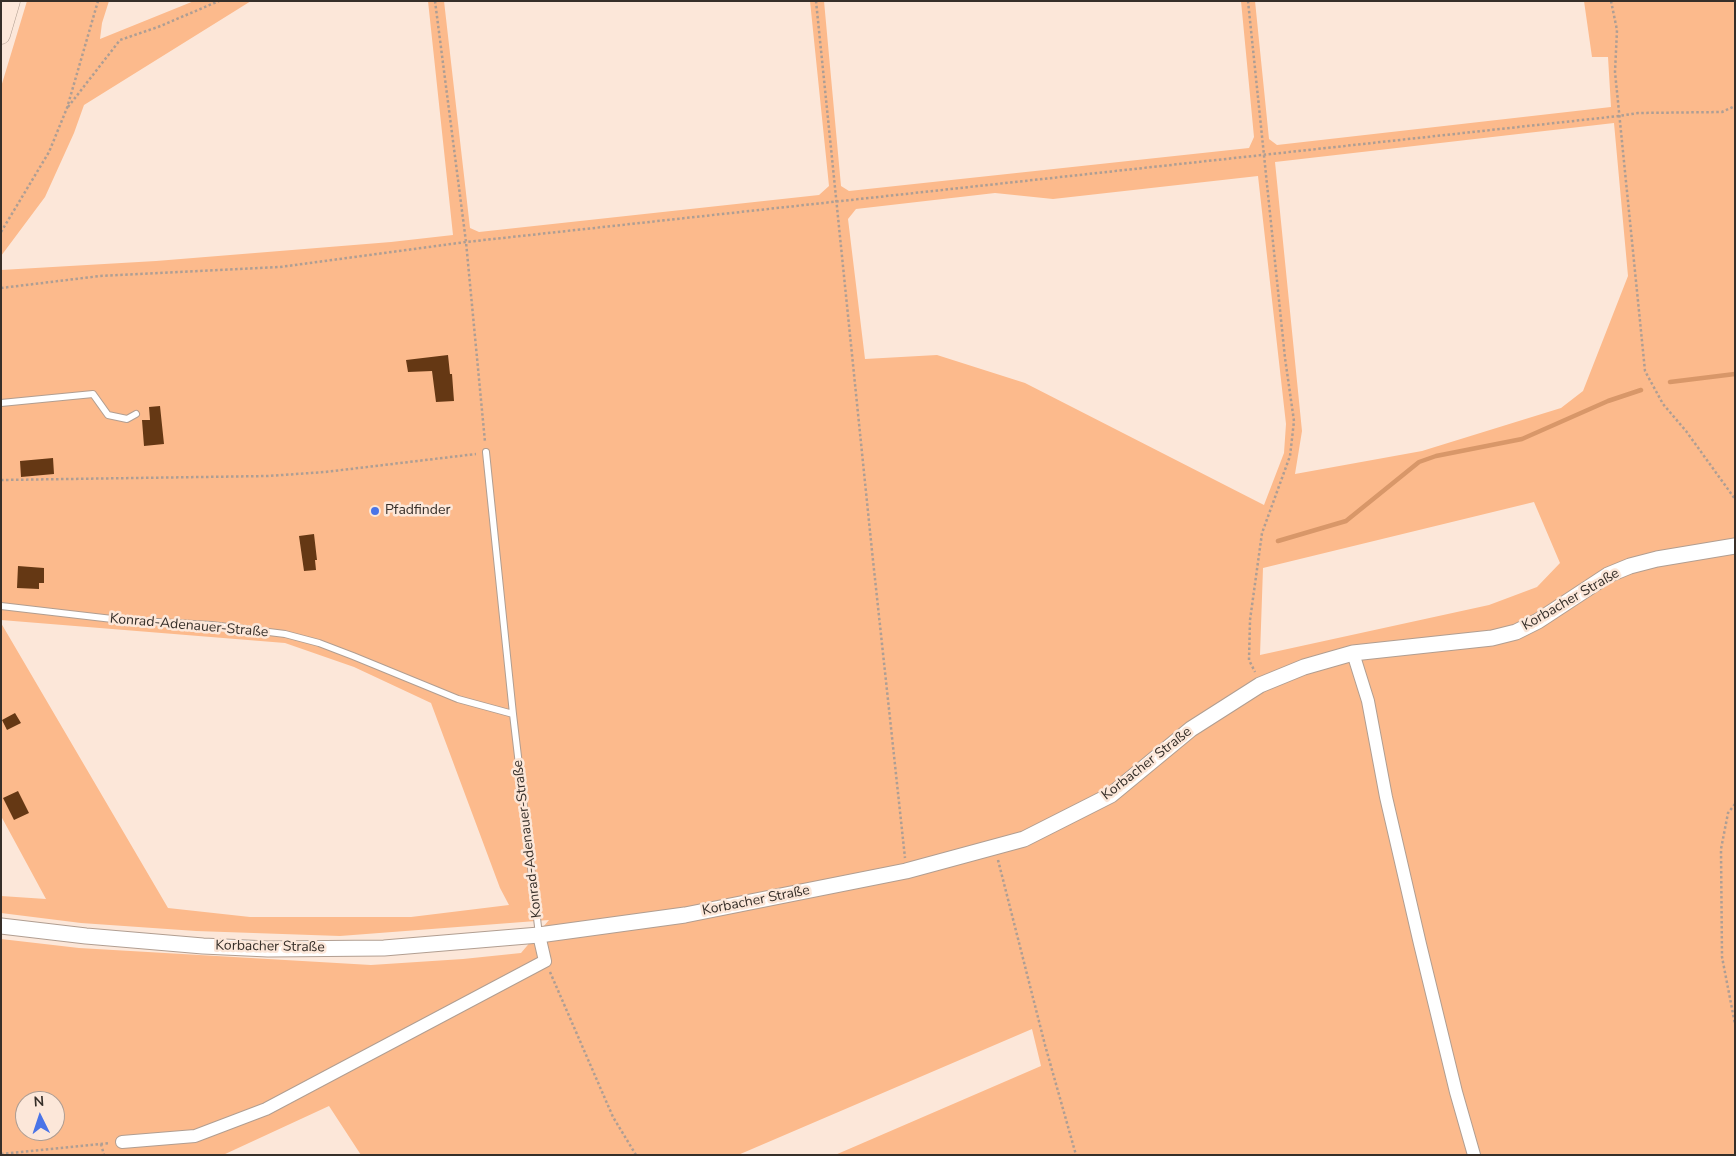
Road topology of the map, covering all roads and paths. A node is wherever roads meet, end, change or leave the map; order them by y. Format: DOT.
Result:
graph roads {
  1 [pos="11,1"];
  2 [pos="98,1"];
  3 [pos="219,1"];
  4 [pos="435,1"];
  5 [pos="816,1"];
  6 [pos="1248,1"];
  7 [pos="1611,1"];
  8 [pos="1,35"];
  9 [pos="1735,106"];
  10 [pos="67,108"];
  11 [pos="1619,116"];
  12 [pos="1265,155"];
  13 [pos="837,202"];
  14 [pos="1,232"];
  15 [pos="466,242"];
  16 [pos="1,288"];
  17 [pos="1,403"];
  18 [pos="136,414"];
  19 [pos="486,452"];
  20 [pos="1,480"];
  21 [pos="1735,499"];
  22 [pos="1735,546"];
  23 [pos="1,606"];
  24 [pos="1353,653"];
  25 [pos="1260,685"];
  26 [pos="513,714"];
  27 [pos="1735,804"];
  28 [pos="995,846"];
  29 [pos="906,871"];
  30 [pos="1,926"];
  31 [pos="539,935"];
  32 [pos="545,961"];
  33 [pos="1735,1024"];
  34 [pos="122,1142"];
  35 [pos="101,1144"];
  36 [pos="1,1154"];
  37 [pos="104,1155"];
  38 [pos="636,1155"];
  39 [pos="1076,1155"];
  40 [pos="1474,1155"];
  1 -- 8 [label="main road"];
  2 -- 10 [label="path"];
  3 -- 10 [label="path"];
  4 -- 15 [label="path"];
  5 -- 13 [label="path"];
  6 -- 12 [label="path"];
  7 -- 11 [label="path"];
  9 -- 11 [label="path"];
  10 -- 14 [label="path"];
  11 -- 12 [label="path"];
  11 -- 21 [label="path"];
  12 -- 13 [label="path"];
  12 -- 25 [label="path"];
  13 -- 15 [label="path"];
  13 -- 29 [label="path"];
  15 -- 16 [label="path"];
  15 -- 19 [label="path"];
  17 -- 18 [label="lane"];
  19 -- 20 [label="path"];
  19 -- 26 [label="lane, Konrad-Adenauer-Straße"];
  22 -- 24 [label="street, Korbacher Straße"];
  23 -- 26 [label="lane, Konrad-Adenauer-Straße"];
  24 -- 25 [label="street, Korbacher Straße"];
  24 -- 40 [label="street"];
  25 -- 28 [label="street, Korbacher Straße"];
  26 -- 31 [label="lane, Konrad-Adenauer-Straße"];
  27 -- 33 [label="path"];
  28 -- 29 [label="street, Korbacher Straße"];
  28 -- 39 [label="path"];
  29 -- 31 [label="street, Korbacher Straße"];
  30 -- 31 [label="street, Korbacher Straße"];
  31 -- 32 [label="street"];
  32 -- 34 [label="street"];
  32 -- 38 [label="path"];
  34 -- 35 [label="path"];
  35 -- 36 [label="path"];
  35 -- 37 [label="path"];
}
